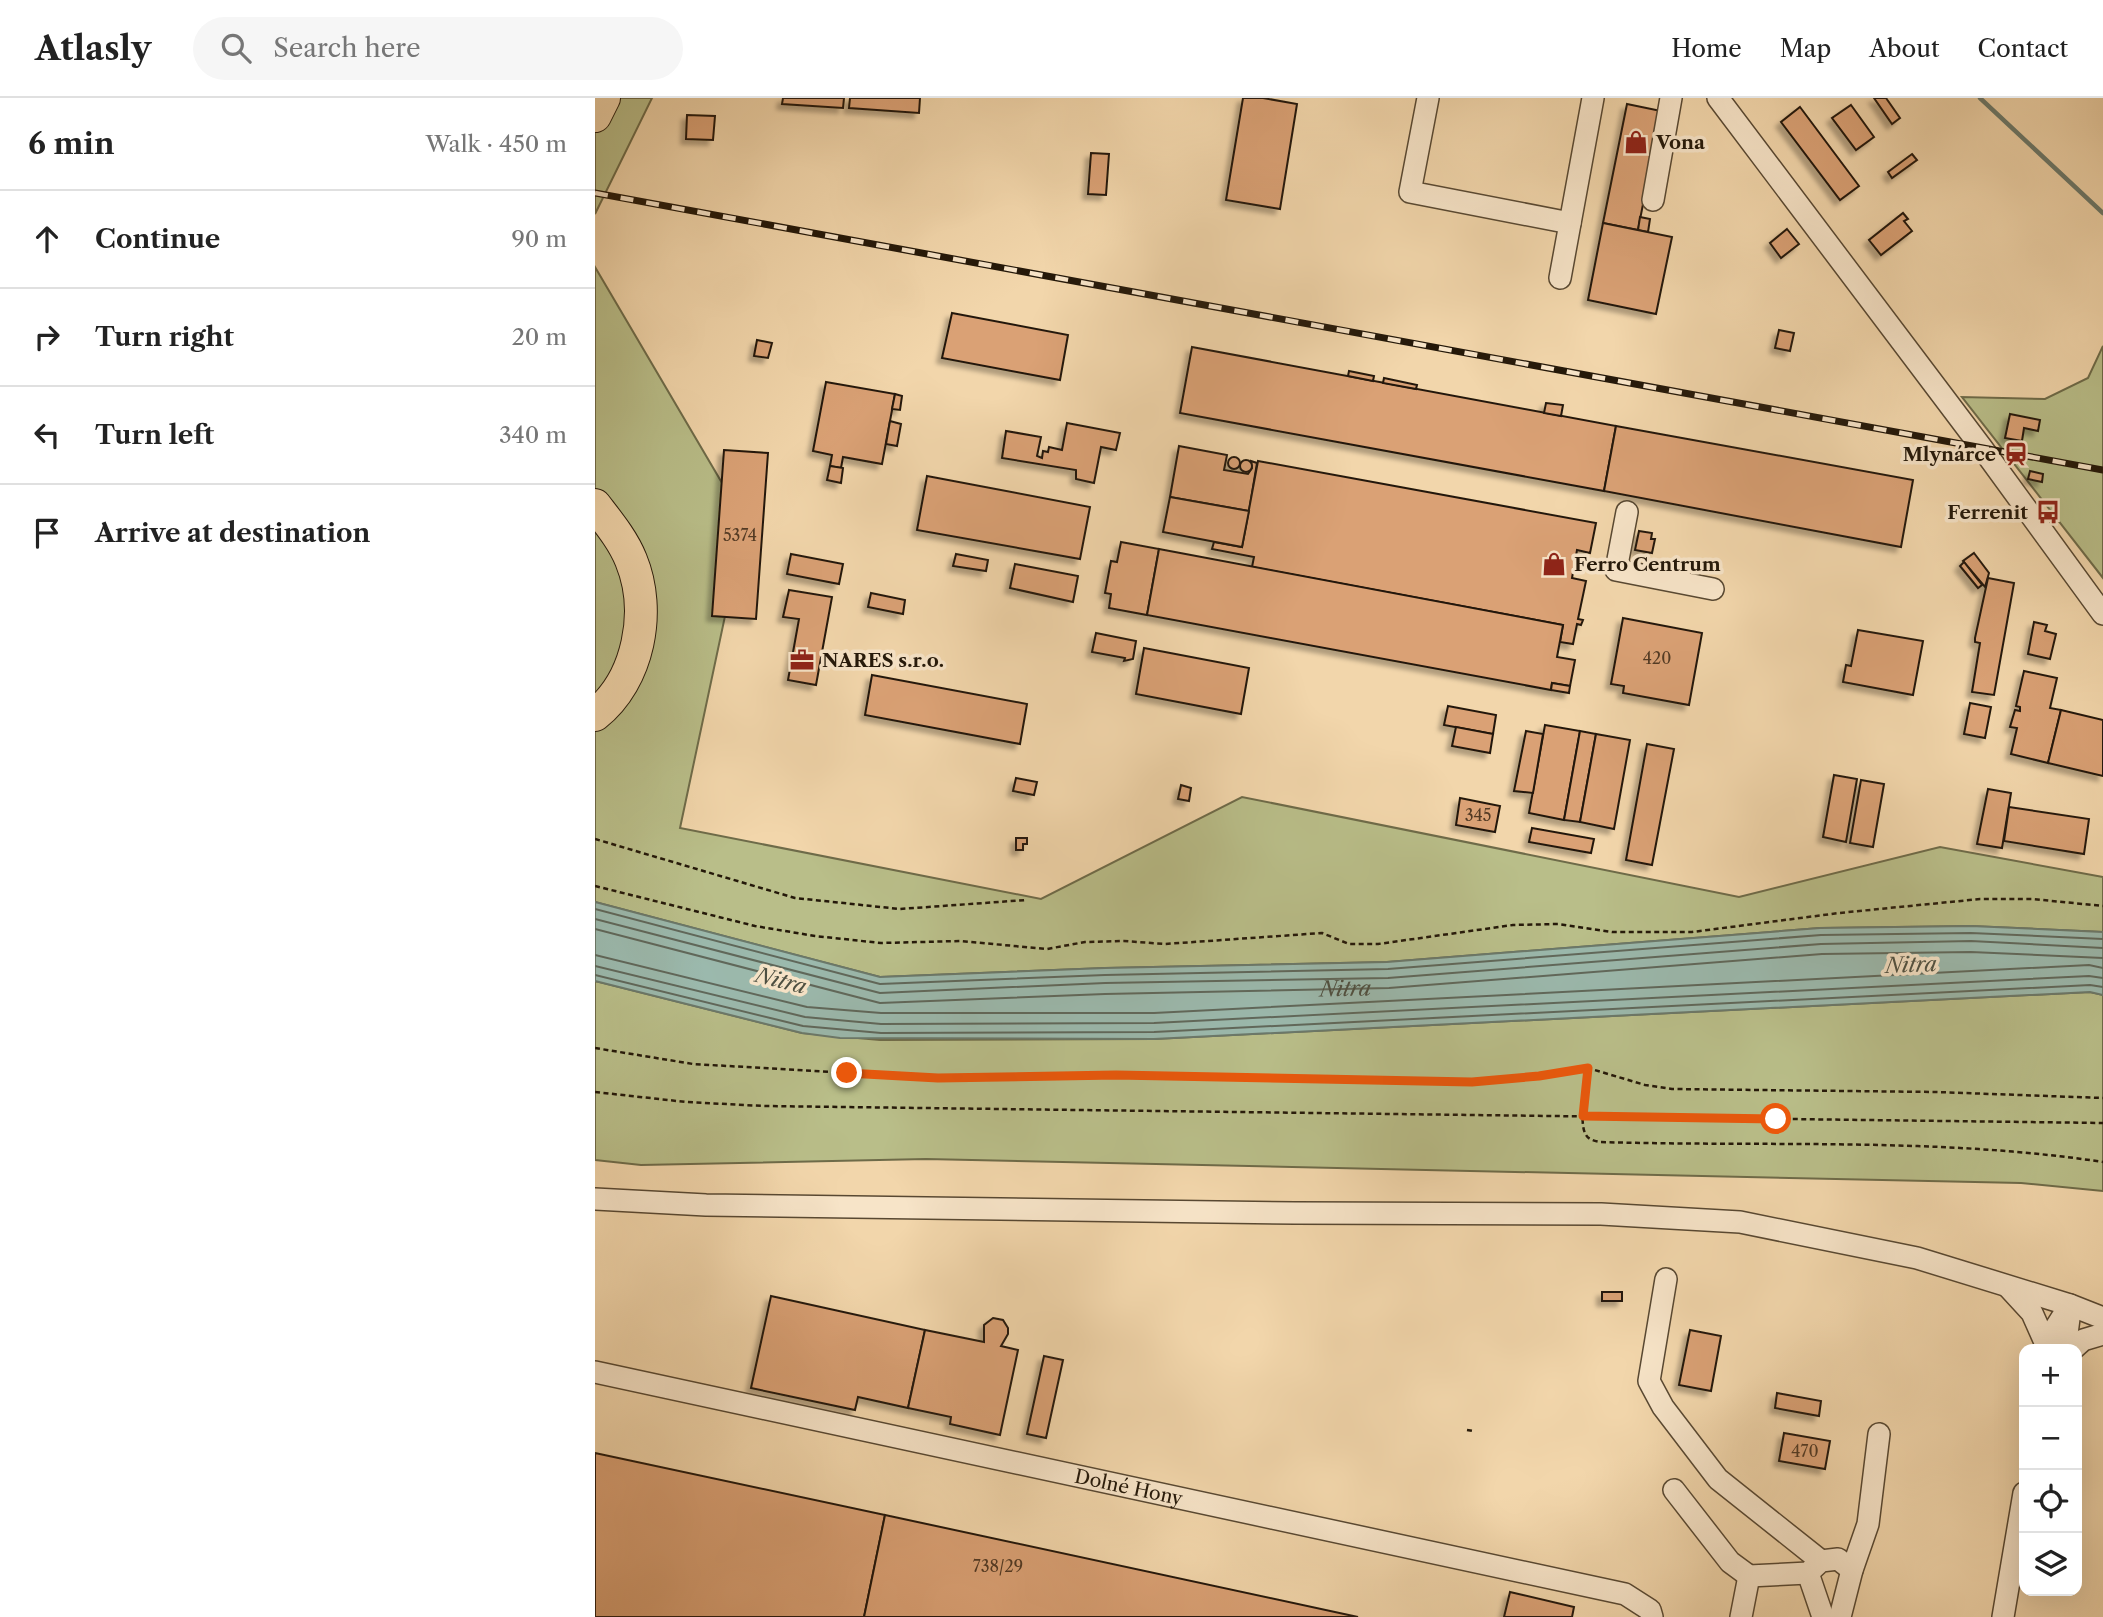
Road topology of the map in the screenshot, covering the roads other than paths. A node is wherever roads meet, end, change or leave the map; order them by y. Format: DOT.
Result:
graph roads {
  1 [pos="604,98"];
  2 [pos="1428,98"];
  3 [pos="1593,98"];
  4 [pos="1671,98"];
  5 [pos="1717,98"];
  6 [pos="595,116"];
  7 [pos="1653,200"];
  8 [pos="1570,222"];
  9 [pos="1560,278"];
  10 [pos="595,505"];
  11 [pos="1627,512"];
  12 [pos="595,528"];
  13 [pos="1713,589"];
  14 [pos="2103,614"];
  15 [pos="595,702"];
  16 [pos="595,715"];
  17 [pos="595,1199"];
  18 [pos="1666,1279"];
  19 [pos="2008,1286"];
  20 [pos="2070,1305"];
  21 [pos="2103,1318"];
  22 [pos="2103,1334"];
  23 [pos="2046,1344"];
  24 [pos="2050,1344"];
  25 [pos="2066,1344"];
  26 [pos="2079,1344"];
  27 [pos="595,1372"];
  28 [pos="1879,1434"];
  29 [pos="1674,1490"];
  30 [pos="2019,1523"];
  31 [pos="1814,1567"];
  32 [pos="1852,1570"];
  33 [pos="1749,1576"];
  34 [pos="1652,1617"];
  35 [pos="1741,1617"];
  36 [pos="1823,1617"];
  37 [pos="1840,1617"];
  38 [pos="2003,1617"];
  1 -- 6 [label="highway"];
  2 -- 8 [label="street"];
  3 -- 8 [label="street"];
  4 -- 7 [label="street"];
  5 -- 14 [label="street"];
  8 -- 9 [label="street"];
  10 -- 16 [label="highway"];
  11 -- 13 [label="street"];
  12 -- 15 [label="highway"];
  17 -- 19 [label="street"];
  18 -- 31 [label="street"];
  19 -- 20 [label="street"];
  19 -- 23 [label="street"];
  20 -- 21 [label="street"];
  20 -- 24 [label="street"];
  20 -- 25 [label="street"];
  22 -- 26 [label="street"];
  27 -- 34 [label="street, Dolné Hony"];
  28 -- 32 [label="street"];
  29 -- 33 [label="street"];
  30 -- 38 [label="street"];
  31 -- 32 [label="street"];
  31 -- 33 [label="street"];
  31 -- 36 [label="street"];
  32 -- 37 [label="street"];
  33 -- 35 [label="street"];
}
